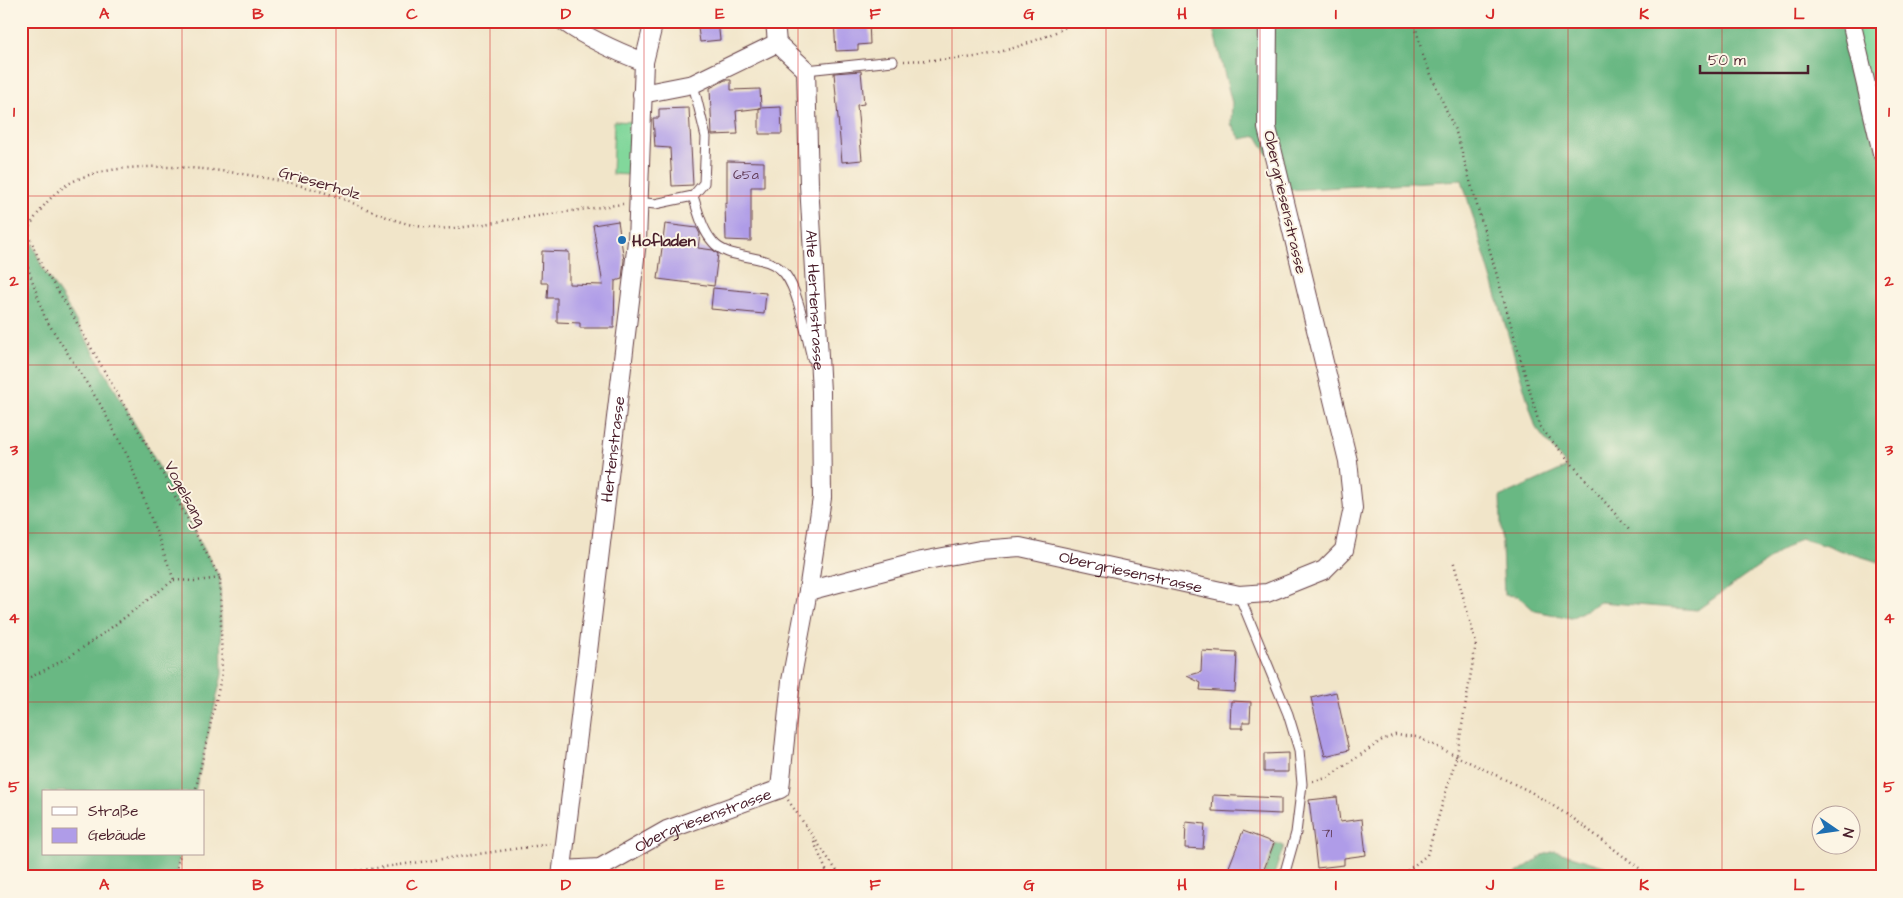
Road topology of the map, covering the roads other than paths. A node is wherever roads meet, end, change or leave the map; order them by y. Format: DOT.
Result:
graph roads {
  1 [pos="563,21"];
  2 [pos="654,21"];
  3 [pos="775,21"];
  4 [pos="1268,21"];
  5 [pos="1851,21"];
  6 [pos="776,43"];
  7 [pos="892,61"];
  8 [pos="644,62"];
  9 [pos="806,70"];
  10 [pos="693,84"];
  11 [pos="642,94"];
  12 [pos="1882,153"];
  13 [pos="692,196"];
  14 [pos="637,202"];
  15 [pos="821,391"];
  16 [pos="808,591"];
  17 [pos="1239,595"];
  18 [pos="1285,872"];
  19 [pos="561,873"];
  1 -- 8 [label="street"];
  2 -- 8 [label="street, Hertenstrasse"];
  3 -- 6 [label="street"];
  4 -- 17 [label="street, Obergriesenstrasse"];
  5 -- 12 [label="street"];
  6 -- 9 [label="street"];
  6 -- 10 [label="street"];
  7 -- 9 [label="lane"];
  8 -- 11 [label="street, Hertenstrasse"];
  9 -- 15 [label="street, Alte Hertenstrasse"];
  10 -- 11 [label="street"];
  10 -- 13 [label="lane"];
  11 -- 14 [label="street, Hertenstrasse"];
  13 -- 14 [label="lane"];
  13 -- 15 [label="lane"];
  14 -- 19 [label="street, Hertenstrasse"];
  15 -- 16 [label="street, Alte Hertenstrasse"];
  16 -- 17 [label="street, Obergriesenstrasse"];
  16 -- 19 [label="street, Obergriesenstrasse"];
  17 -- 18 [label="lane"];
}
